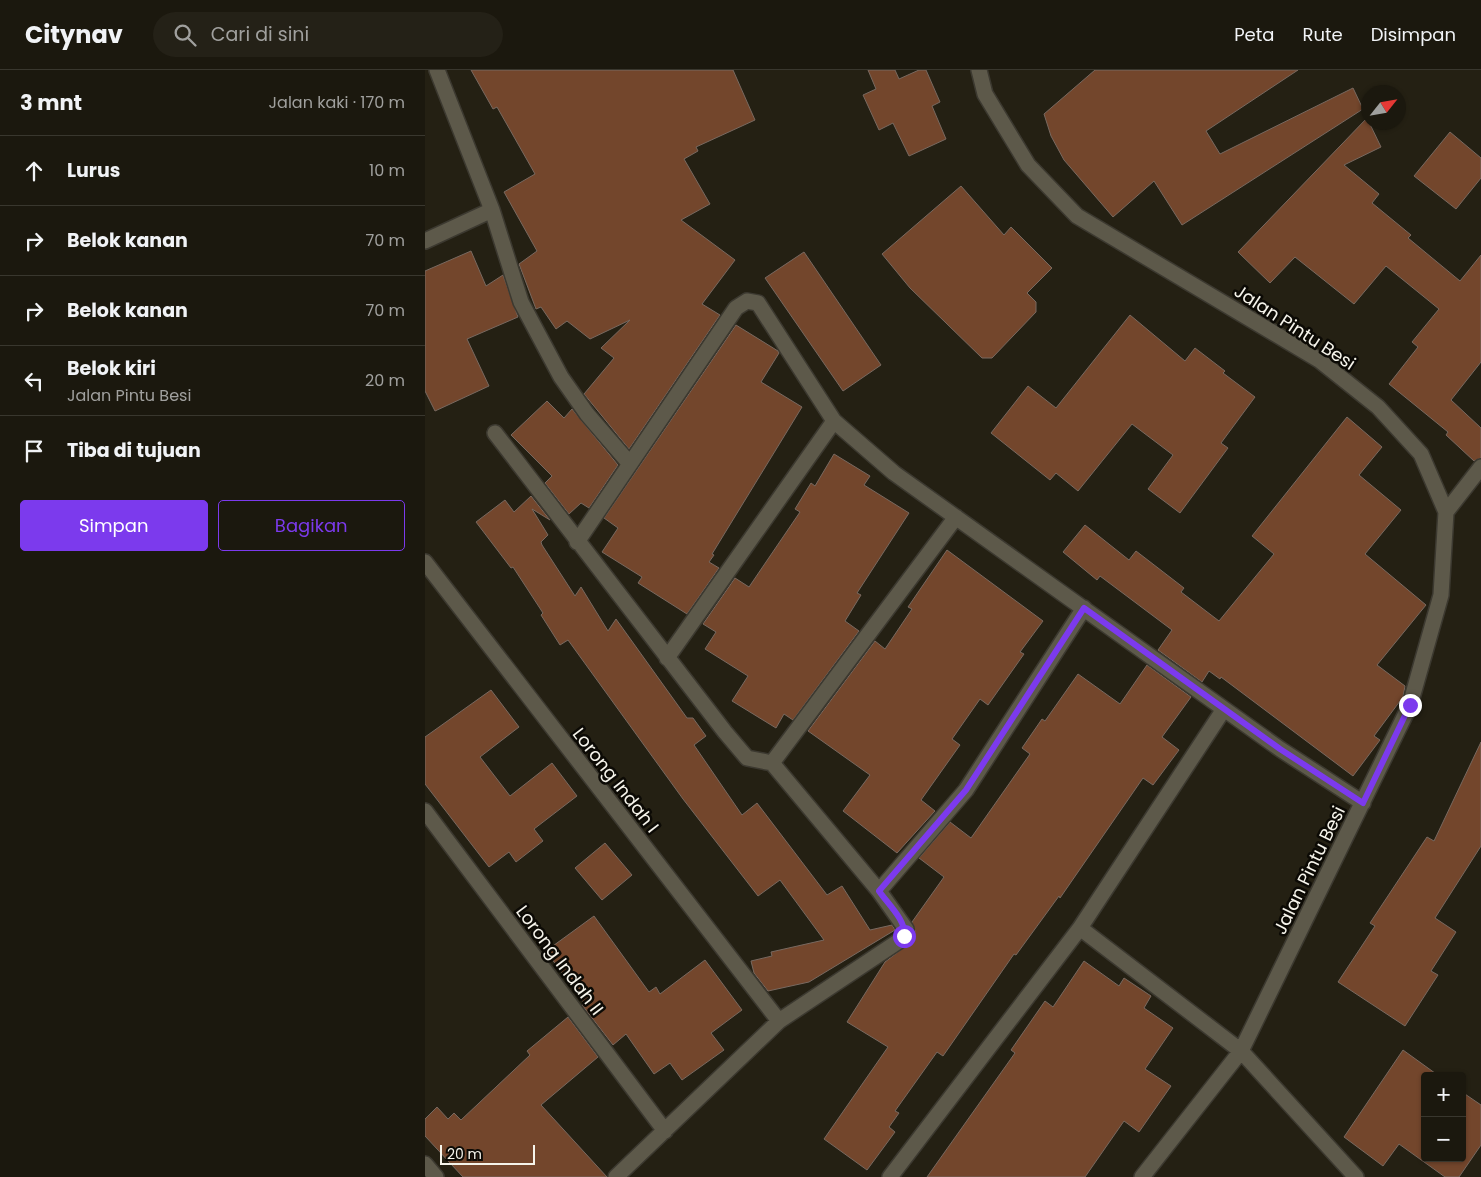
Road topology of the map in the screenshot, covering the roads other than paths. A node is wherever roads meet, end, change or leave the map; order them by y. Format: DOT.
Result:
graph roads {
  1 [pos="437,70"];
  2 [pos="979,70"];
  3 [pos="492,210"];
  4 [pos="425,241"];
  5 [pos="834,421"];
  6 [pos="495,433"];
  7 [pos="630,464"];
  8 [pos="1481,467"];
  9 [pos="1446,512"];
  10 [pos="956,517"];
  11 [pos="577,542"];
  12 [pos="425,562"];
  13 [pos="1084,608"];
  14 [pos="667,658"];
  15 [pos="1224,709"];
  16 [pos="772,763"];
  17 [pos="1363,803"];
  18 [pos="425,811"];
  19 [pos="879,891"];
  20 [pos="1080,928"];
  21 [pos="779,1021"];
  22 [pos="1241,1051"];
  23 [pos="665,1131"];
  24 [pos="425,1164"];
  25 [pos="436,1177"];
  26 [pos="616,1177"];
  27 [pos="890,1177"];
  28 [pos="1142,1177"];
  29 [pos="1356,1177"];
  1 -- 3 [label="street"];
  2 -- 9 [label="street, Jalan Pintu Besi"];
  3 -- 4 [label="street"];
  3 -- 7 [label="street"];
  5 -- 7 [label="street"];
  5 -- 10 [label="street"];
  5 -- 14 [label="street"];
  6 -- 11 [label="street"];
  7 -- 11 [label="street"];
  8 -- 9 [label="street"];
  9 -- 17 [label="street, Jalan Pintu Besi"];
  10 -- 13 [label="street"];
  10 -- 16 [label="street"];
  11 -- 14 [label="street"];
  12 -- 21 [label="street, Lorong Indah I"];
  13 -- 15 [label="street"];
  13 -- 19 [label="street"];
  14 -- 16 [label="street"];
  15 -- 17 [label="street"];
  15 -- 20 [label="street"];
  16 -- 19 [label="street"];
  17 -- 22 [label="street, Jalan Pintu Besi"];
  18 -- 23 [label="street, Lorong Indah II"];
  19 -- 21 [label="street"];
  20 -- 22 [label="street"];
  20 -- 27 [label="street"];
  21 -- 23 [label="street"];
  22 -- 28 [label="street, Jalan Pintu Besi"];
  22 -- 29 [label="street"];
  23 -- 26 [label="street"];
  24 -- 25 [label="street"];
}
